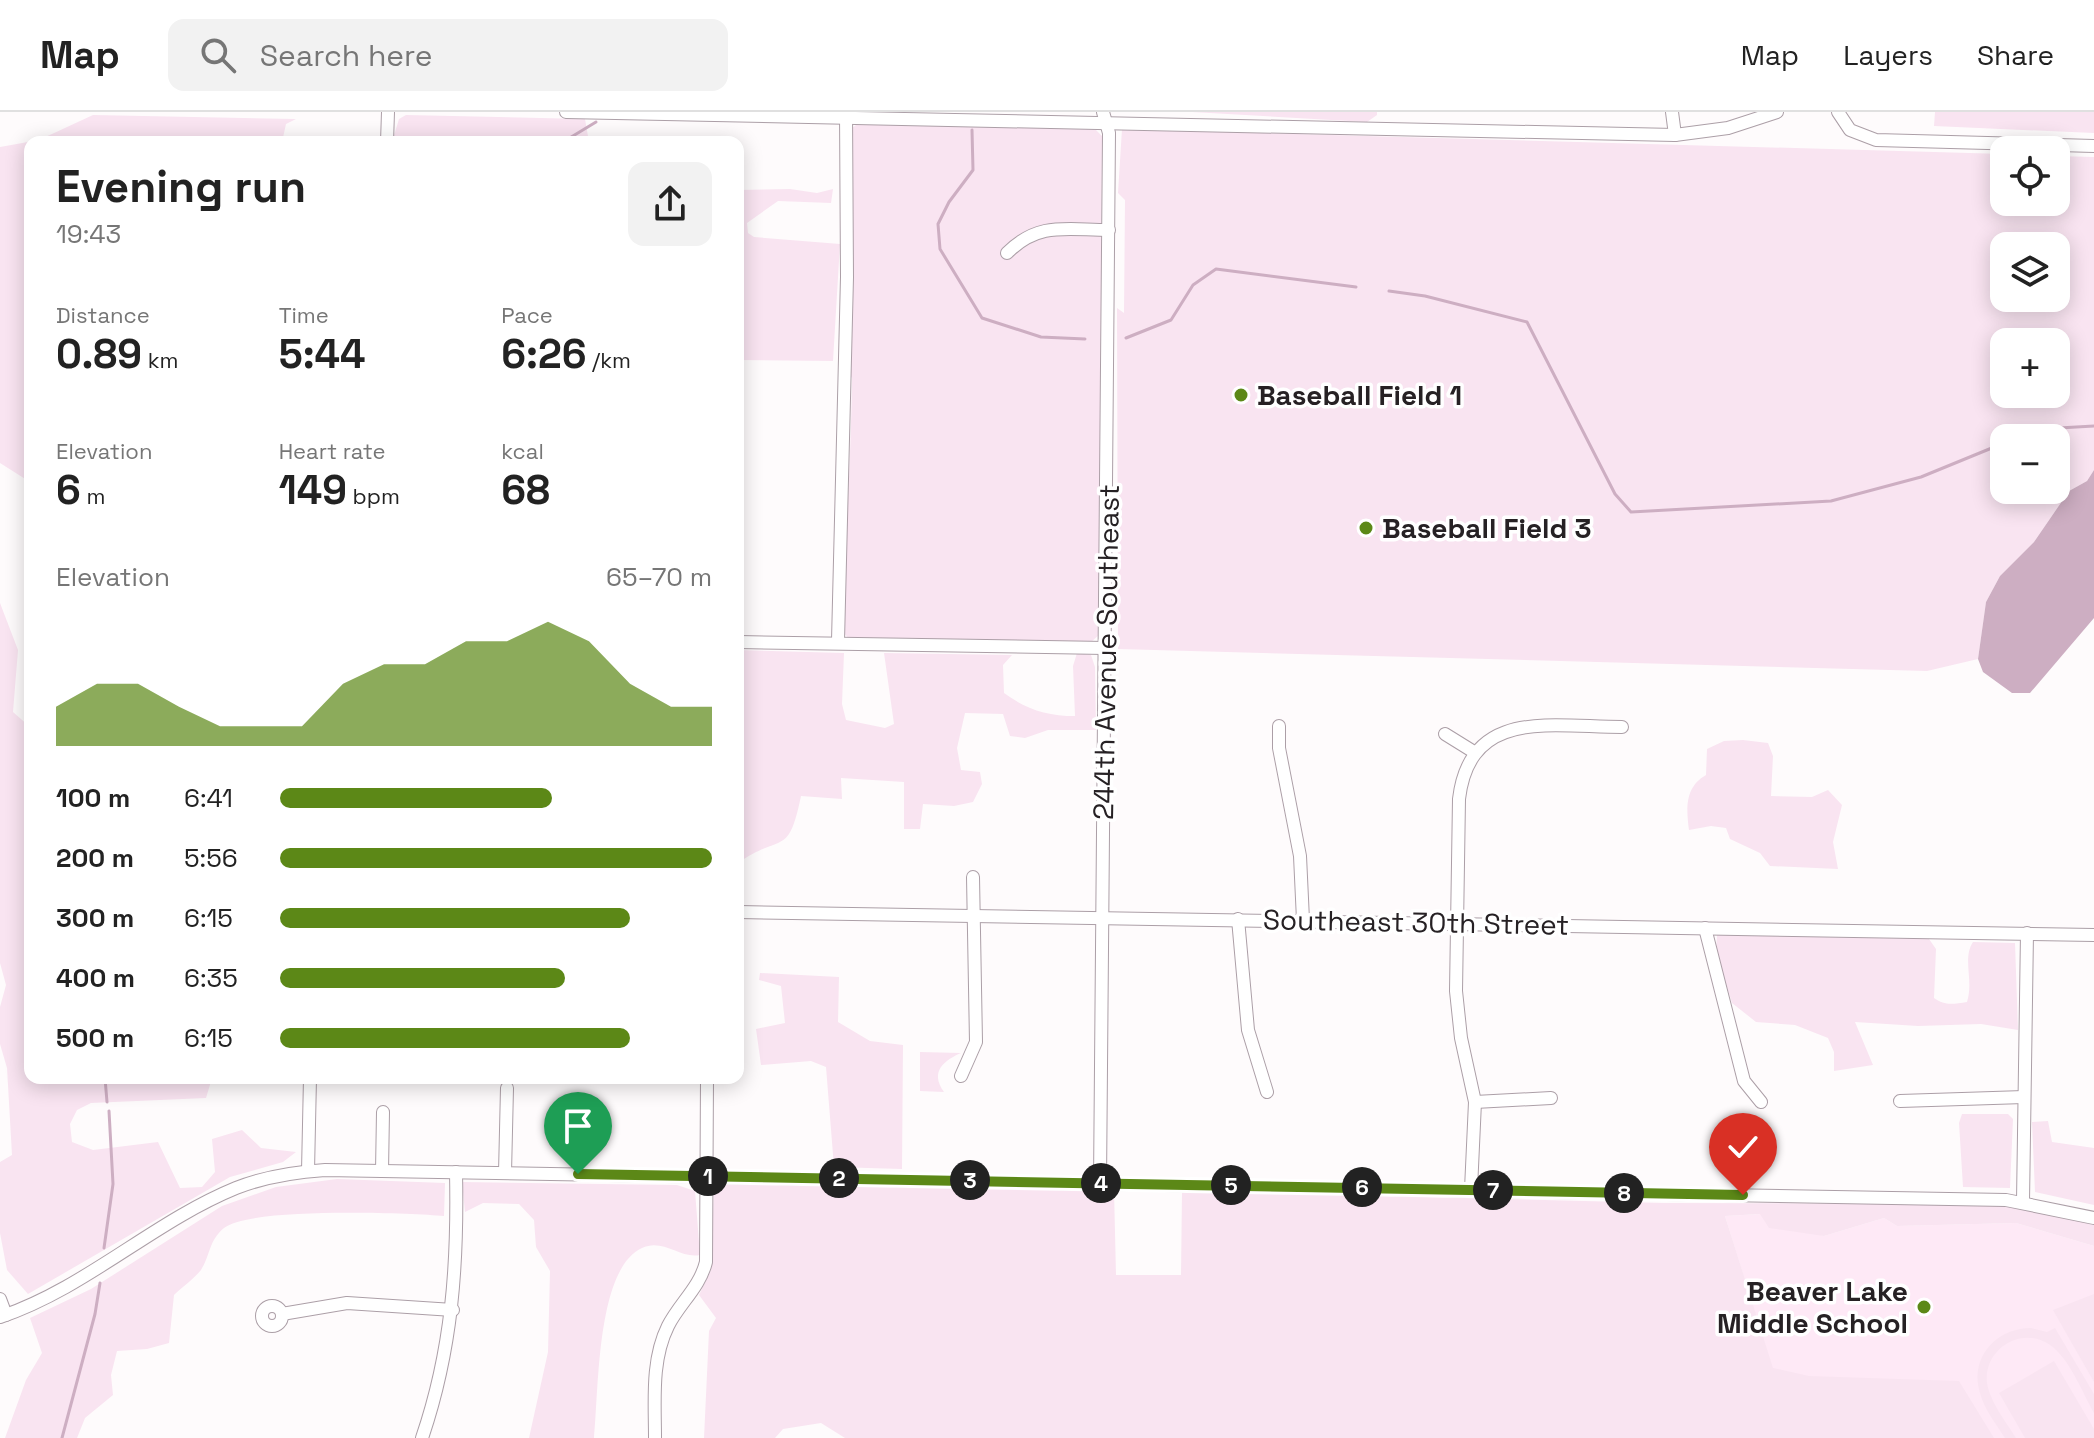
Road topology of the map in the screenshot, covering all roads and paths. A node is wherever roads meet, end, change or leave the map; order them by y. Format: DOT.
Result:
graph roads {
  1 [pos="388,112"];
  2 [pos="566,112"];
  3 [pos="1380,112"];
  4 [pos="1672,112"];
  5 [pos="1777,112"];
  6 [pos="1838,112"];
  7 [pos="847,113"];
  8 [pos="1104,117"];
  9 [pos="1228,118"];
  10 [pos="1380,127"];
  11 [pos="1675,135"];
  12 [pos="387,136"];
  13 [pos="2094,146"];
  14 [pos="1109,230"];
  15 [pos="1007,253"];
  16 [pos="838,641"];
  17 [pos="744,642"];
  18 [pos="1105,648"];
  19 [pos="1279,726"];
  20 [pos="1622,727"];
  21 [pos="1445,734"];
  22 [pos="1474,752"];
  23 [pos="973,877"];
  24 [pos="744,912"];
  25 [pos="973,915"];
  26 [pos="1103,917"];
  27 [pos="1238,919"];
  28 [pos="1303,920"];
  29 [pos="1458,923"];
  30 [pos="1705,928"];
  31 [pos="2027,933"];
  32 [pos="2094,935"];
  33 [pos="961,1076"];
  34 [pos="310,1084"];
  35 [pos="707,1084"];
  36 [pos="507,1088"];
  37 [pos="1267,1092"];
  38 [pos="2024,1097"];
  39 [pos="1551,1098"];
  40 [pos="1900,1101"];
  41 [pos="1475,1102"];
  42 [pos="1761,1102"];
  43 [pos="383,1112"];
  44 [pos="308,1171"];
  45 [pos="382,1171"];
  46 [pos="456,1172"];
  47 [pos="505,1173"];
  48 [pos="706,1176"];
  49 [pos="1100,1183"];
  50 [pos="1471,1189"];
  51 [pos="2023,1201"];
  52 [pos="2094,1218"];
  53 [pos="0,1299"];
  54 [pos="453,1310"];
  55 [pos="282,1314"];
  56 [pos="3,1316"];
  57 [pos="422,1438"];
  58 [pos="655,1438"];
  1 -- 12 [label="street"];
  2 -- 7 [label="street"];
  3 -- 10 [label="street"];
  4 -- 11 [label="street"];
  5 -- 11 [label="street"];
  6 -- 13 [label="street"];
  7 -- 8 [label="street"];
  7 -- 16 [label="street"];
  8 -- 9 [label="street"];
  8 -- 14 [label="street, 244th Avenue Southeast"];
  9 -- 10 [label="street"];
  10 -- 11 [label="street"];
  14 -- 15 [label="street"];
  14 -- 18 [label="street, 244th Avenue Southeast"];
  16 -- 17 [label="street"];
  16 -- 18 [label="street"];
  18 -- 26 [label="street, 244th Avenue Southeast"];
  19 -- 28 [label="street"];
  20 -- 22 [label="street"];
  21 -- 22 [label="street"];
  22 -- 29 [label="street"];
  23 -- 25 [label="street"];
  24 -- 25 [label="street, Southeast 30th Street"];
  25 -- 26 [label="street, Southeast 30th Street"];
  25 -- 33 [label="street"];
  26 -- 27 [label="street, Southeast 30th Street"];
  26 -- 49 [label="street, 244th Avenue Southeast"];
  27 -- 28 [label="street, Southeast 30th Street"];
  27 -- 37 [label="street"];
  28 -- 29 [label="street, Southeast 30th Street"];
  29 -- 30 [label="street, Southeast 30th Street"];
  29 -- 41 [label="street"];
  30 -- 31 [label="street, Southeast 30th Street"];
  30 -- 42 [label="street"];
  31 -- 32 [label="street, Southeast 30th Street"];
  31 -- 38 [label="street"];
  34 -- 44 [label="street"];
  35 -- 48 [label="street"];
  36 -- 47 [label="street"];
  38 -- 40 [label="street"];
  38 -- 51 [label="street"];
  39 -- 41 [label="street"];
  41 -- 50 [label="street"];
  43 -- 45 [label="street"];
  44 -- 45 [label="street"];
  44 -- 56 [label="street"];
  45 -- 46 [label="street"];
  46 -- 47 [label="street"];
  46 -- 54 [label="street"];
  47 -- 48 [label="street"];
  48 -- 49 [label="street"];
  48 -- 58 [label="street"];
  49 -- 50 [label="street"];
  50 -- 51 [label="street"];
  51 -- 52 [label="street"];
  53 -- 56 [label="street"];
  54 -- 55 [label="street"];
  54 -- 57 [label="street"];
}
